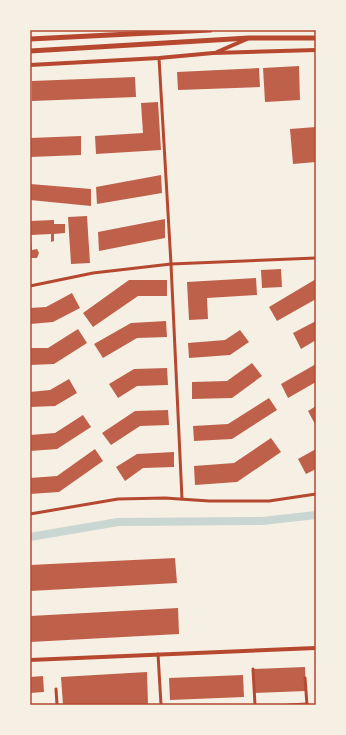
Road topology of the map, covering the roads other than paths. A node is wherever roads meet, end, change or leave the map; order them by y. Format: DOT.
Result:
graph roads {
  1 [pos="210,30"];
  2 [pos="250,38"];
  3 [pos="316,38"];
  4 [pos="30,39"];
  5 [pos="316,50"];
  6 [pos="30,51"];
  7 [pos="212,53"];
  8 [pos="159,58"];
  9 [pos="30,64"];
  10 [pos="316,258"];
  11 [pos="171,264"];
  12 [pos="30,286"];
  13 [pos="316,494"];
  14 [pos="182,499"];
  15 [pos="30,514"];
  16 [pos="316,648"];
  17 [pos="158,654"];
  18 [pos="30,660"];
  19 [pos="253,669"];
  20 [pos="305,678"];
  21 [pos="56,689"];
  22 [pos="57,705"];
  23 [pos="161,705"];
  24 [pos="255,705"];
  25 [pos="288,705"];
  26 [pos="307,705"];
  1 -- 4 [label="main road"];
  2 -- 3 [label="main road"];
  2 -- 6 [label="main road"];
  2 -- 7 [label="street"];
  5 -- 7 [label="street"];
  7 -- 8 [label="street"];
  8 -- 9 [label="street"];
  8 -- 11 [label="street"];
  10 -- 11 [label="street"];
  11 -- 12 [label="street"];
  11 -- 14 [label="street"];
  13 -- 14 [label="street"];
  14 -- 15 [label="street"];
  16 -- 17 [label="street"];
  17 -- 18 [label="street"];
  17 -- 23 [label="street"];
  19 -- 24 [label="street"];
  20 -- 26 [label="street"];
  21 -- 22 [label="street"];
  25 -- 26 [label="street"];
}
